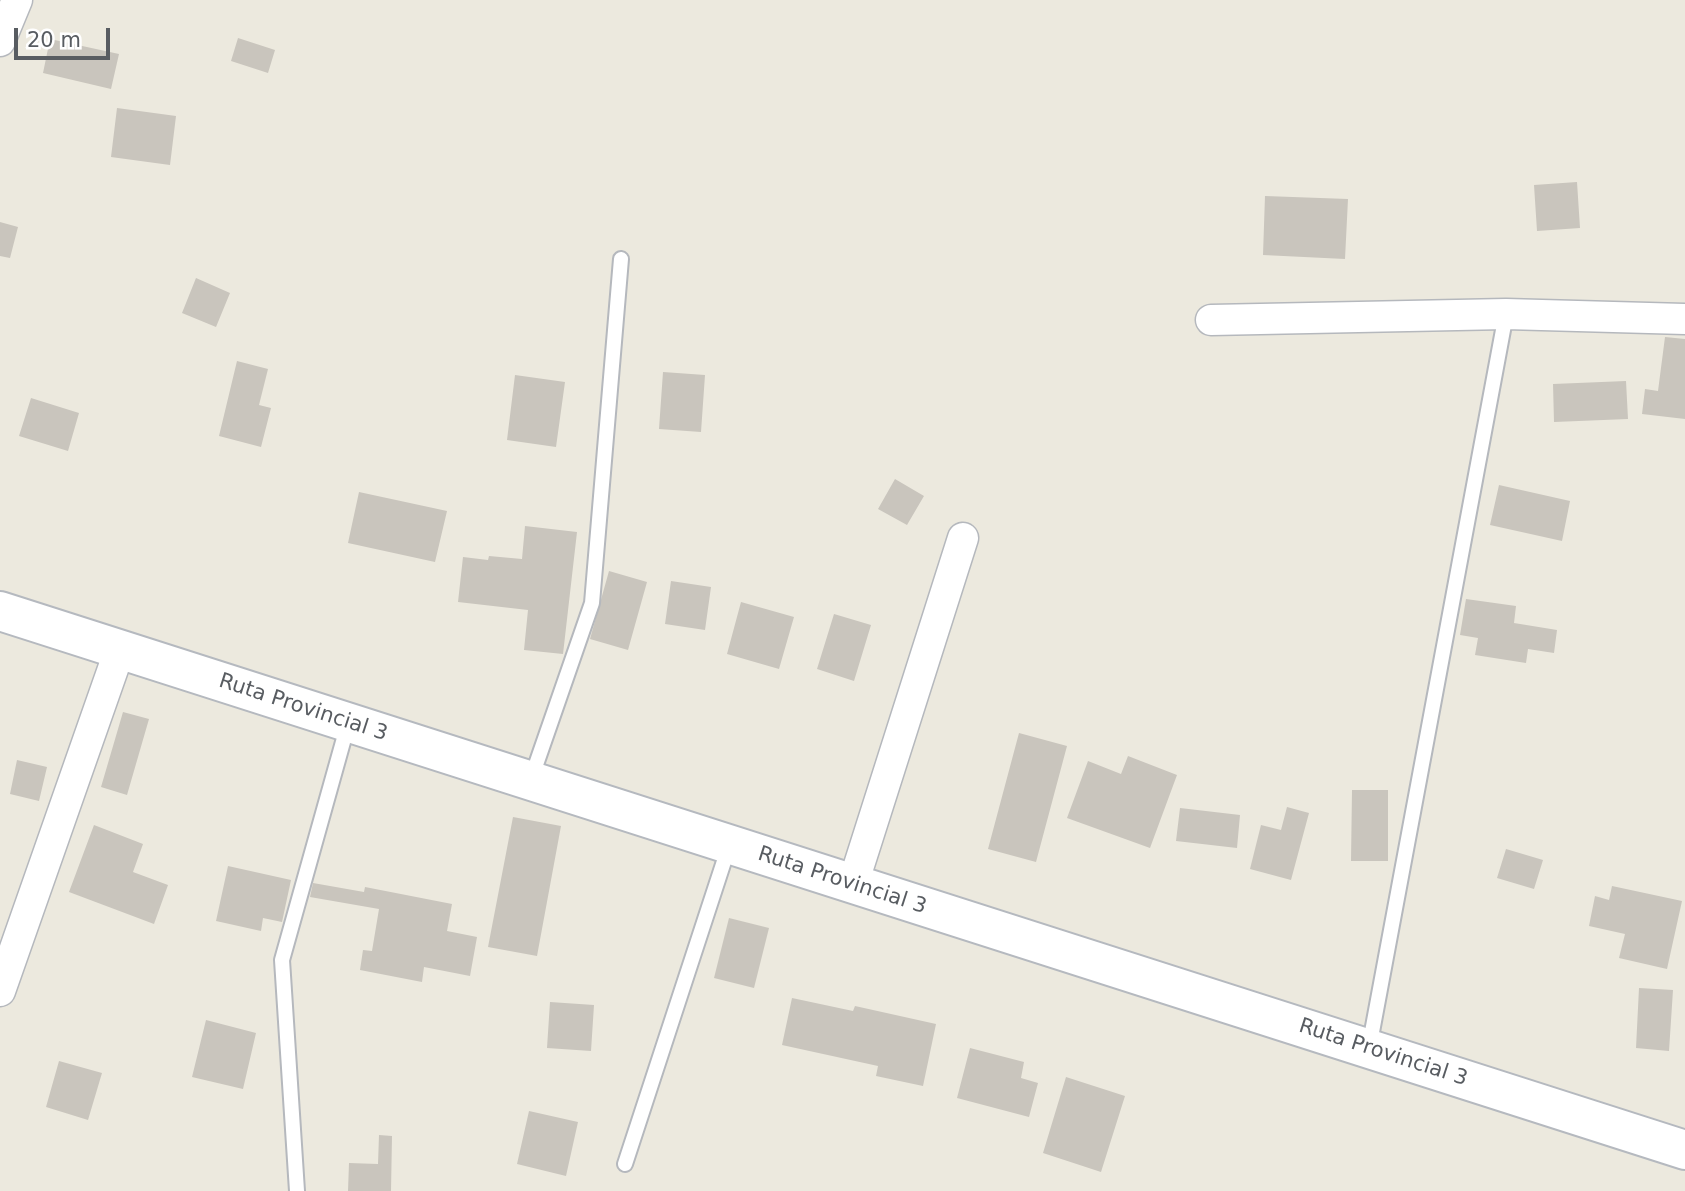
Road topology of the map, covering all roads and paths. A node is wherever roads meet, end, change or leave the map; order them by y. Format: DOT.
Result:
graph roads {
  1 [pos="18,0"];
  2 [pos="0,41"];
  3 [pos="621,258"];
  4 [pos="1506,314"];
  5 [pos="1685,319"];
  6 [pos="1211,320"];
  7 [pos="963,538"];
  8 [pos="0,611"];
  9 [pos="120,649"];
  10 [pos="349,722"];
  11 [pos="531,780"];
  12 [pos="730,844"];
  13 [pos="853,884"];
  14 [pos="0,991"];
  15 [pos="1369,1049"];
  16 [pos="1685,1150"];
  17 [pos="625,1164"];
  18 [pos="297,1191"];
  1 -- 2 [label="street"];
  3 -- 11 [label="lane"];
  4 -- 5 [label="street"];
  4 -- 6 [label="street"];
  4 -- 15 [label="lane"];
  7 -- 13 [label="street"];
  8 -- 9 [label="main road, Ruta Provincial 3"];
  9 -- 10 [label="main road, Ruta Provincial 3"];
  9 -- 14 [label="street"];
  10 -- 11 [label="main road, Ruta Provincial 3"];
  10 -- 18 [label="lane"];
  11 -- 12 [label="main road, Ruta Provincial 3"];
  12 -- 13 [label="main road, Ruta Provincial 3"];
  12 -- 17 [label="lane"];
  13 -- 15 [label="main road, Ruta Provincial 3"];
  15 -- 16 [label="main road, Ruta Provincial 3"];
}
